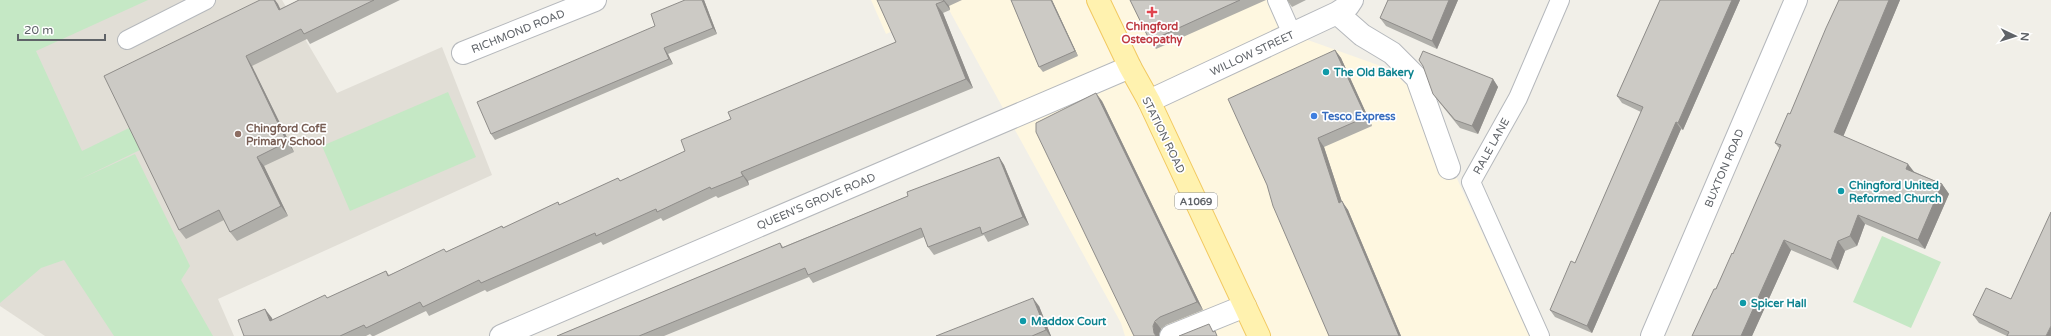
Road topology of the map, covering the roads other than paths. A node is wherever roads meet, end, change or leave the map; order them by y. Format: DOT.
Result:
graph roads {
  1 [pos="206,0"];
  2 [pos="595,0"];
  3 [pos="1098,0"];
  4 [pos="1277,0"];
  5 [pos="1560,0"];
  6 [pos="1796,0"];
  7 [pos="1345,6"];
  8 [pos="1292,34"];
  9 [pos="127,40"];
  10 [pos="463,53"];
  11 [pos="1130,67"];
  12 [pos="1148,101"];
  13 [pos="1449,168"];
  14 [pos="1245,306"];
  15 [pos="501,336"];
  16 [pos="1171,336"];
  17 [pos="1258,336"];
  18 [pos="1540,336"];
  19 [pos="1652,336"];
  1 -- 9 [label="lane"];
  2 -- 10 [label="street, RICHMOND ROAD"];
  3 -- 11 [label="main road, STATION ROAD / A1069"];
  4 -- 8 [label="lane"];
  5 -- 18 [label="lane, RALE LANE"];
  6 -- 19 [label="street, BUXTON ROAD"];
  7 -- 8 [label="street, WILLOW STREET"];
  7 -- 13 [label="street"];
  8 -- 12 [label="street, WILLOW STREET"];
  11 -- 12 [label="main road, STATION ROAD / A1069"];
  11 -- 15 [label="street, QUEEN'S GROVE ROAD"];
  12 -- 14 [label="main road, STATION ROAD / A1069"];
  14 -- 16 [label="street"];
  14 -- 17 [label="main road, STATION ROAD / A1069"];
}
